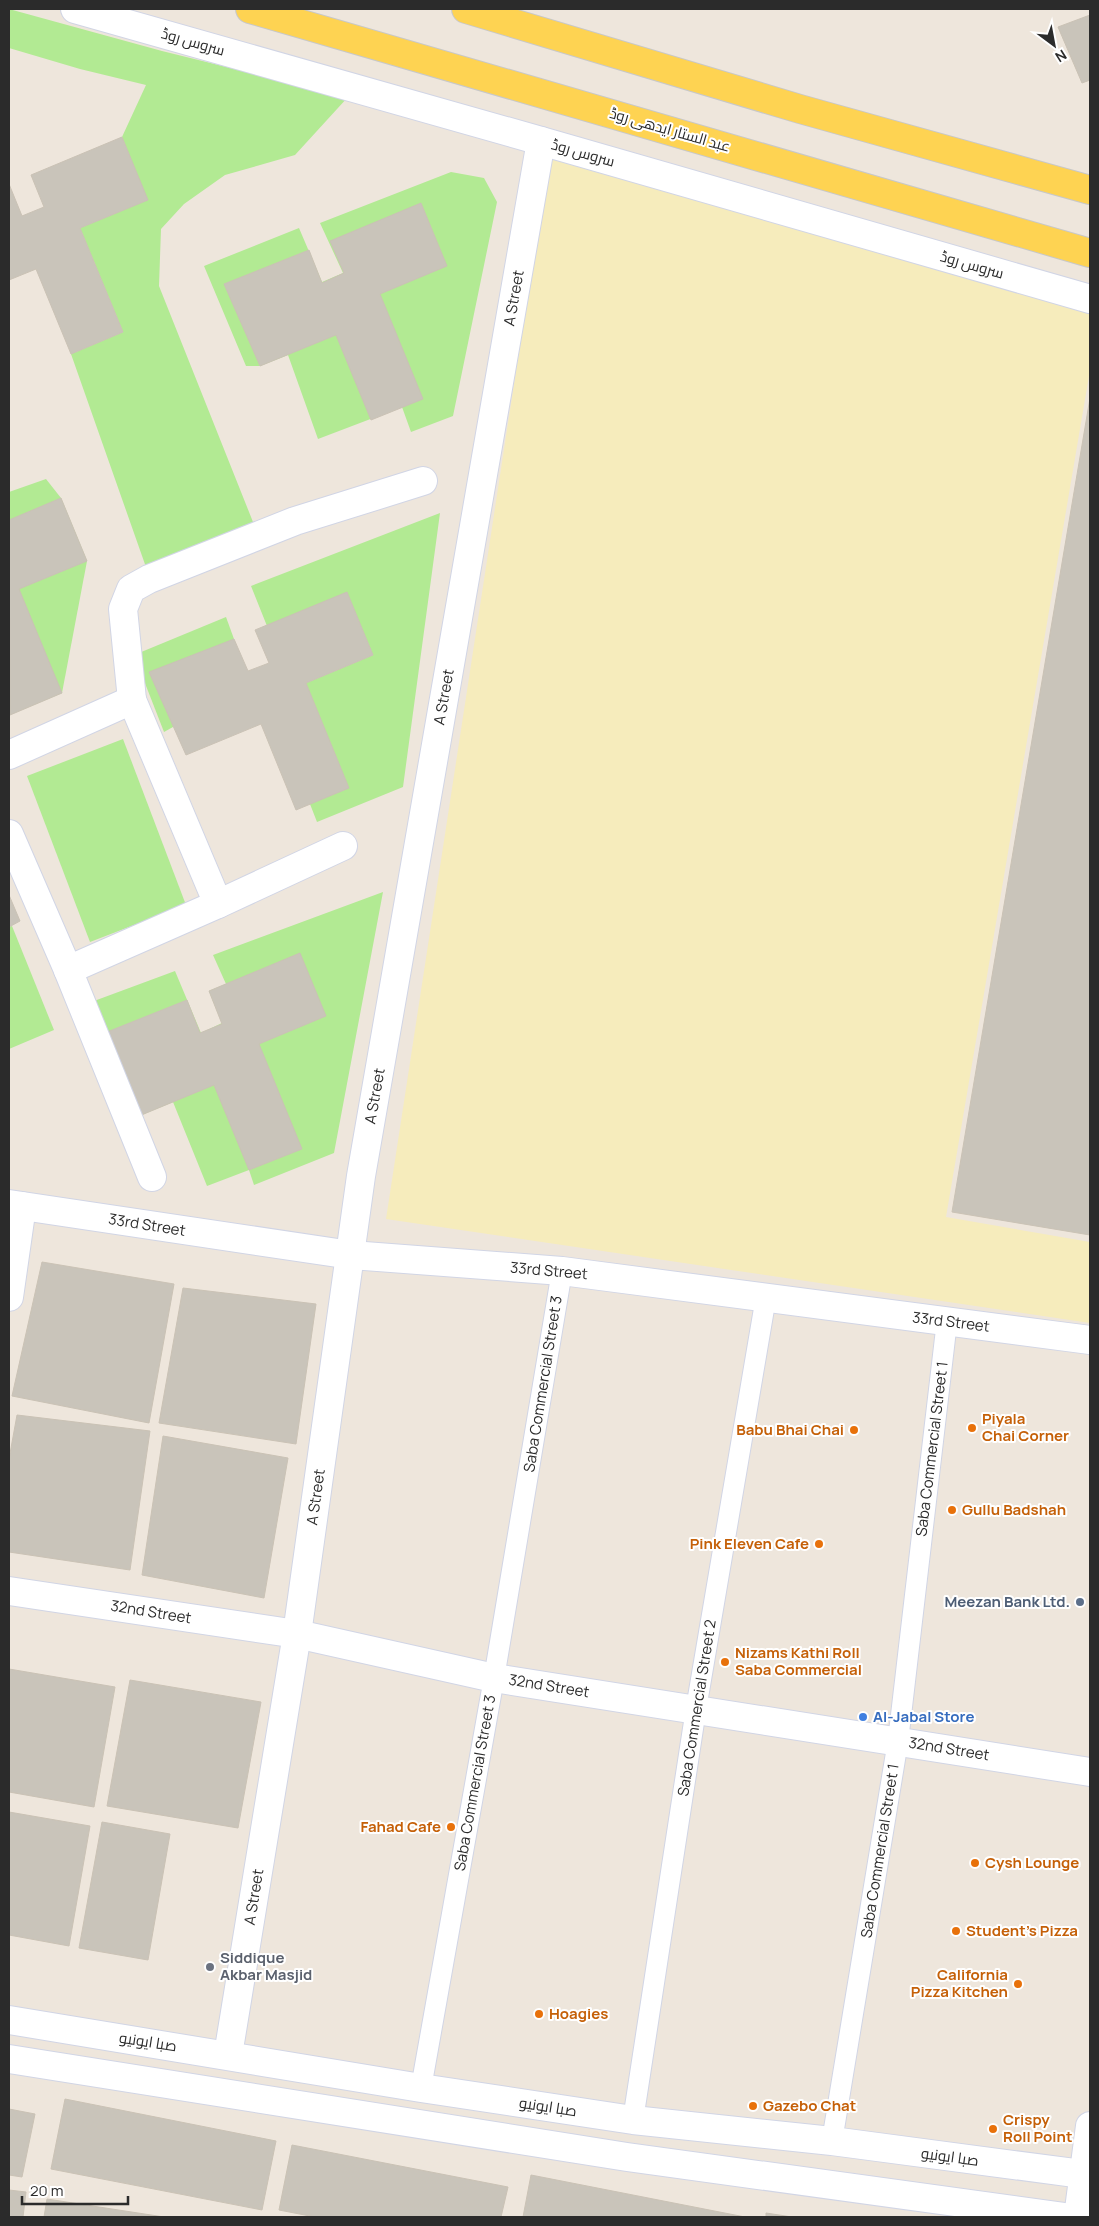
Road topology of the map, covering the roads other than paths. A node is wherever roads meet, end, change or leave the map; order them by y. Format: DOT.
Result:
graph roads {
  1 [pos="75,9"];
  2 [pos="250,9"];
  3 [pos="466,9"];
  4 [pos="541,141"];
  5 [pos="1090,190"];
  6 [pos="1090,253"];
  7 [pos="1090,299"];
  8 [pos="423,481"];
  9 [pos="132,700"];
  10 [pos="9,755"];
  11 [pos="9,834"];
  12 [pos="343,846"];
  13 [pos="218,904"];
  14 [pos="68,970"];
  15 [pos="152,1177"];
  16 [pos="15,1205"];
  17 [pos="351,1255"];
  18 [pos="562,1271"];
  19 [pos="9,1297"];
  20 [pos="766,1297"];
  21 [pos="947,1321"];
  22 [pos="1090,1340"];
  23 [pos="9,1591"];
  24 [pos="297,1634"];
  25 [pos="494,1678"];
  26 [pos="696,1709"];
  27 [pos="898,1741"];
  28 [pos="1090,1772"];
  29 [pos="9,2020"];
  30 [pos="228,2055"];
  31 [pos="9,2060"];
  32 [pos="421,2088"];
  33 [pos="633,2120"];
  34 [pos="1090,2126"];
  35 [pos="832,2141"];
  36 [pos="1087,2175"];
  37 [pos="1065,2217"];
  38 [pos="1078,2217"];
  1 -- 4 [label="street, سروس روڈ"];
  2 -- 6 [label="main road, عبد الستار ایدھی روڈ"];
  3 -- 5 [label="main road"];
  4 -- 7 [label="street, سروس روڈ"];
  4 -- 17 [label="street, A Street"];
  8 -- 9 [label="street"];
  9 -- 10 [label="street"];
  9 -- 13 [label="street"];
  11 -- 14 [label="street"];
  12 -- 13 [label="street"];
  13 -- 14 [label="street"];
  14 -- 15 [label="street"];
  16 -- 17 [label="street, 33rd Street"];
  16 -- 19 [label="street"];
  17 -- 18 [label="street, 33rd Street"];
  17 -- 24 [label="street, A Street"];
  18 -- 20 [label="street, 33rd Street"];
  18 -- 25 [label="lane, Saba Commercial Street 3"];
  20 -- 21 [label="street, 33rd Street"];
  20 -- 26 [label="lane, Saba Commercial Street 2"];
  21 -- 22 [label="street, 33rd Street"];
  21 -- 27 [label="lane, Saba Commercial Street 1"];
  23 -- 24 [label="street, 32nd Street"];
  24 -- 25 [label="street, 32nd Street"];
  24 -- 30 [label="street, A Street"];
  25 -- 26 [label="street, 32nd Street"];
  25 -- 32 [label="lane, Saba Commercial Street 3"];
  26 -- 27 [label="street, 32nd Street"];
  26 -- 33 [label="lane, Saba Commercial Street 2"];
  27 -- 28 [label="street, 32nd Street"];
  27 -- 35 [label="lane, Saba Commercial Street 1"];
  29 -- 30 [label="street, صبا ایونیو"];
  30 -- 32 [label="street, صبا ایونیو"];
  31 -- 37 [label="street"];
  32 -- 33 [label="street, صبا ایونیو"];
  33 -- 35 [label="street, صبا ایونیو"];
  34 -- 36 [label="street"];
  35 -- 36 [label="street, صبا ایونیو"];
  36 -- 38 [label="street"];
}
